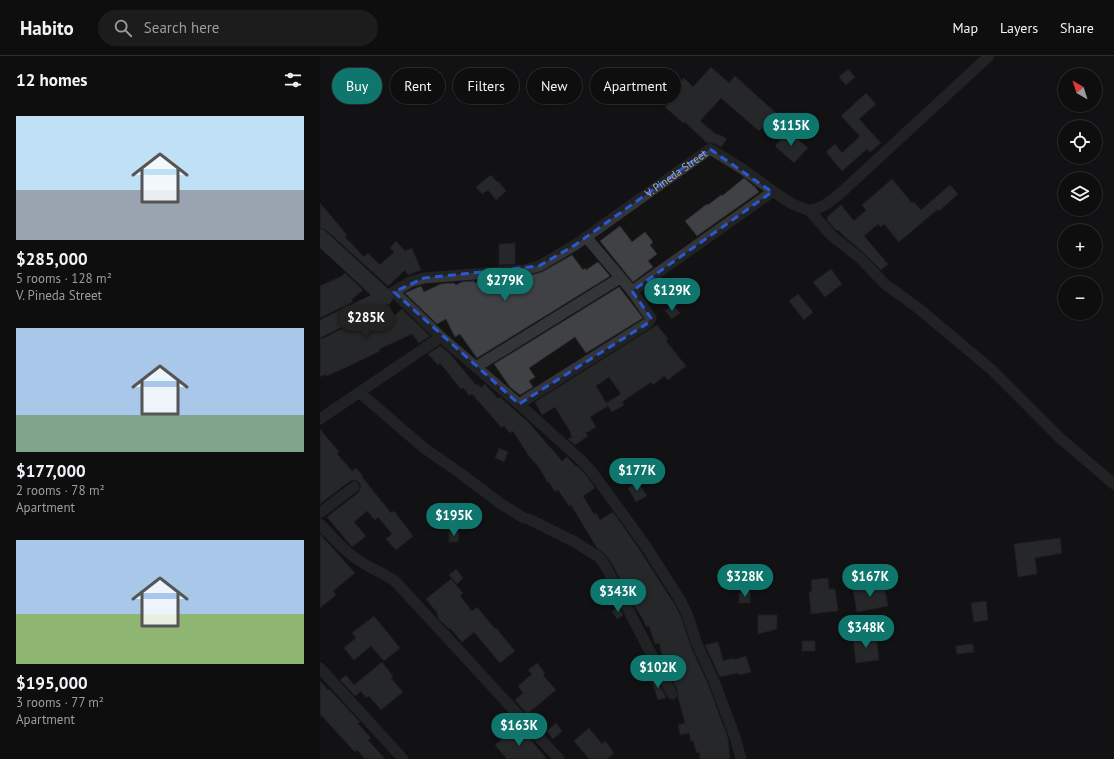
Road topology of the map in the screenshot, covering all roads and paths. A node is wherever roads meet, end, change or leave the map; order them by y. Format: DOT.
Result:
graph roads {
  1 [pos="989,56"];
  2 [pos="772,192"];
  3 [pos="809,210"];
  4 [pos="320,237"];
  5 [pos="586,237"];
  6 [pos="620,278"];
  7 [pos="632,291"];
  8 [pos="389,295"];
  9 [pos="320,329"];
  10 [pos="440,337"];
  11 [pos="476,367"];
  12 [pos="359,392"];
  13 [pos="519,404"];
  14 [pos="320,419"];
  15 [pos="1114,484"];
  16 [pos="354,487"];
  17 [pos="320,513"];
  18 [pos="320,524"];
  19 [pos="320,668"];
  20 [pos="672,694"];
  21 [pos="403,759"];
  22 [pos="559,759"];
  23 [pos="741,759"];
  1 -- 3 [label="street"];
  2 -- 3 [label="street, V. Pineda Street"];
  2 -- 5 [label="street, V. Pineda Street"];
  2 -- 7 [label="street"];
  3 -- 15 [label="street"];
  4 -- 8 [label="street"];
  5 -- 6 [label="street"];
  5 -- 8 [label="street, V. Pineda Street"];
  6 -- 7 [label="street"];
  6 -- 11 [label="street"];
  7 -- 13 [label="street"];
  8 -- 9 [label="street, V. Pineda Street"];
  8 -- 10 [label="street"];
  10 -- 11 [label="street"];
  10 -- 12 [label="street"];
  11 -- 13 [label="street"];
  12 -- 14 [label="street"];
  12 -- 20 [label="street"];
  13 -- 23 [label="street"];
  16 -- 17 [label="street"];
  18 -- 22 [label="street"];
  19 -- 21 [label="street"];
}
